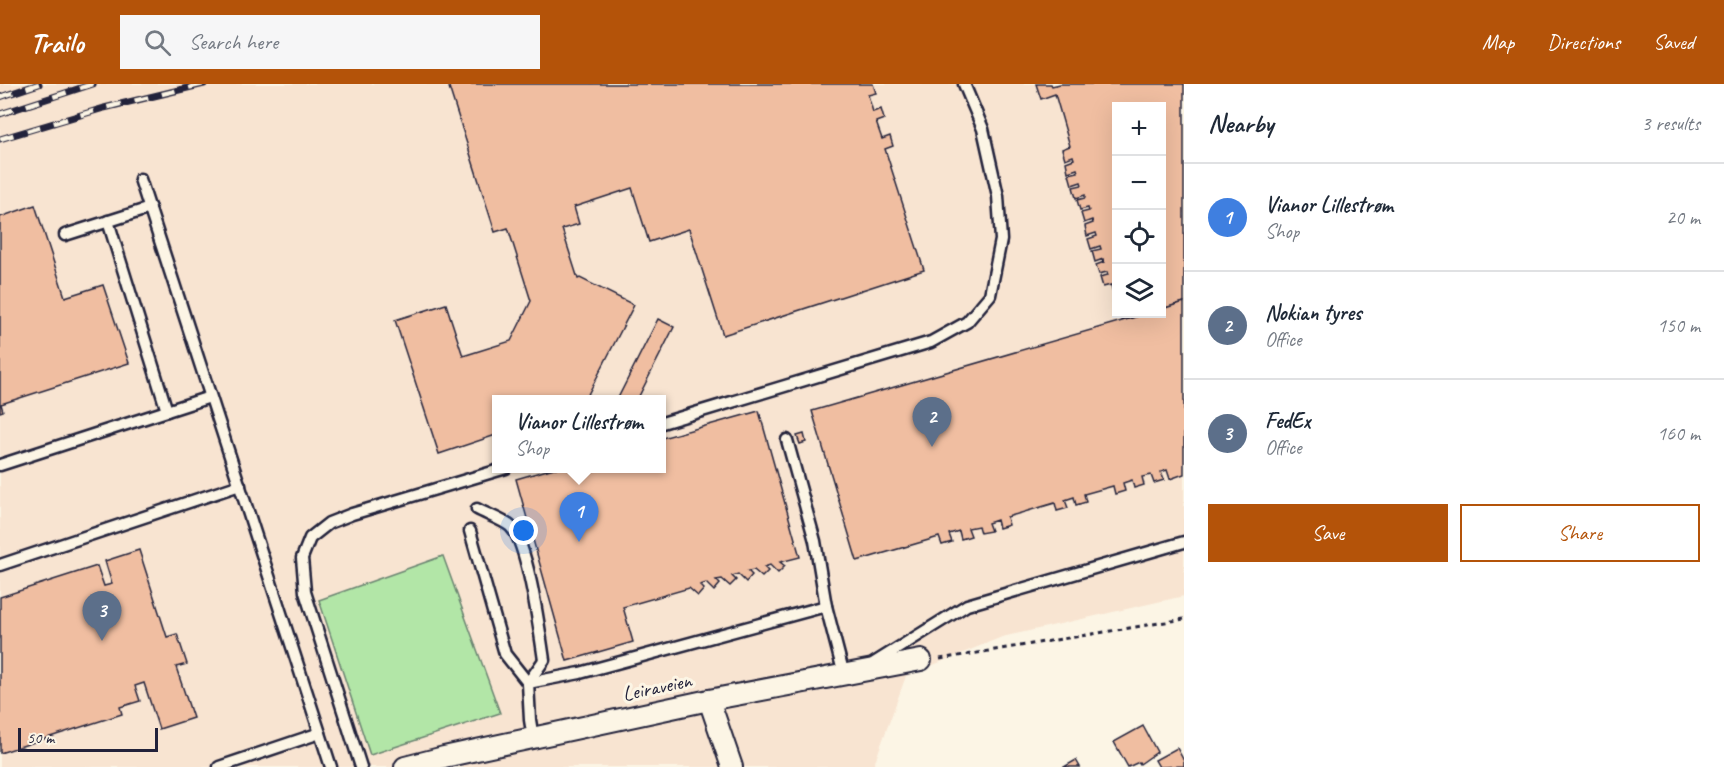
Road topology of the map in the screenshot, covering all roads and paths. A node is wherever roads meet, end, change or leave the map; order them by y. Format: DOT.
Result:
graph roads {
  1 [pos="964,84"];
  2 [pos="140,179"];
  3 [pos="150,208"];
  4 [pos="108,221"];
  5 [pos="65,235"];
  6 [pos="210,397"];
  7 [pos="167,411"];
  8 [pos="666,422"];
  9 [pos="787,440"];
  10 [pos="0,465"];
  11 [pos="492,472"];
  12 [pos="240,485"];
  13 [pos="477,509"];
  14 [pos="470,531"];
  15 [pos="1184,542"];
  16 [pos="0,565"];
  17 [pos="826,606"];
  18 [pos="1184,619"];
  19 [pos="921,660"];
  20 [pos="853,673"];
  21 [pos="528,683"];
  22 [pos="709,700"];
  23 [pos="320,733"];
  24 [pos="533,738"];
  25 [pos="219,767"];
  26 [pos="331,767"];
  27 [pos="361,767"];
  28 [pos="405,767"];
  29 [pos="732,767"];
  1 -- 8 [label="lane"];
  2 -- 3 [label="lane"];
  3 -- 4 [label="lane"];
  3 -- 6 [label="lane"];
  4 -- 5 [label="lane"];
  4 -- 7 [label="lane"];
  6 -- 7 [label="lane"];
  6 -- 12 [label="lane"];
  7 -- 10 [label="lane"];
  9 -- 17 [label="lane"];
  11 -- 27 [label="lane"];
  12 -- 16 [label="lane"];
  12 -- 23 [label="lane"];
  13 -- 21 [label="lane"];
  14 -- 21 [label="lane"];
  15 -- 20 [label="lane"];
  17 -- 20 [label="lane"];
  17 -- 21 [label="lane"];
  18 -- 19 [label="path"];
  19 -- 20 [label="street, Leiraveien"];
  20 -- 22 [label="street, Leiraveien"];
  21 -- 24 [label="lane"];
  22 -- 24 [label="street, Leiraveien"];
  22 -- 29 [label="street"];
  23 -- 25 [label="lane"];
  23 -- 26 [label="lane"];
  24 -- 28 [label="street, Leiraveien"];
}
